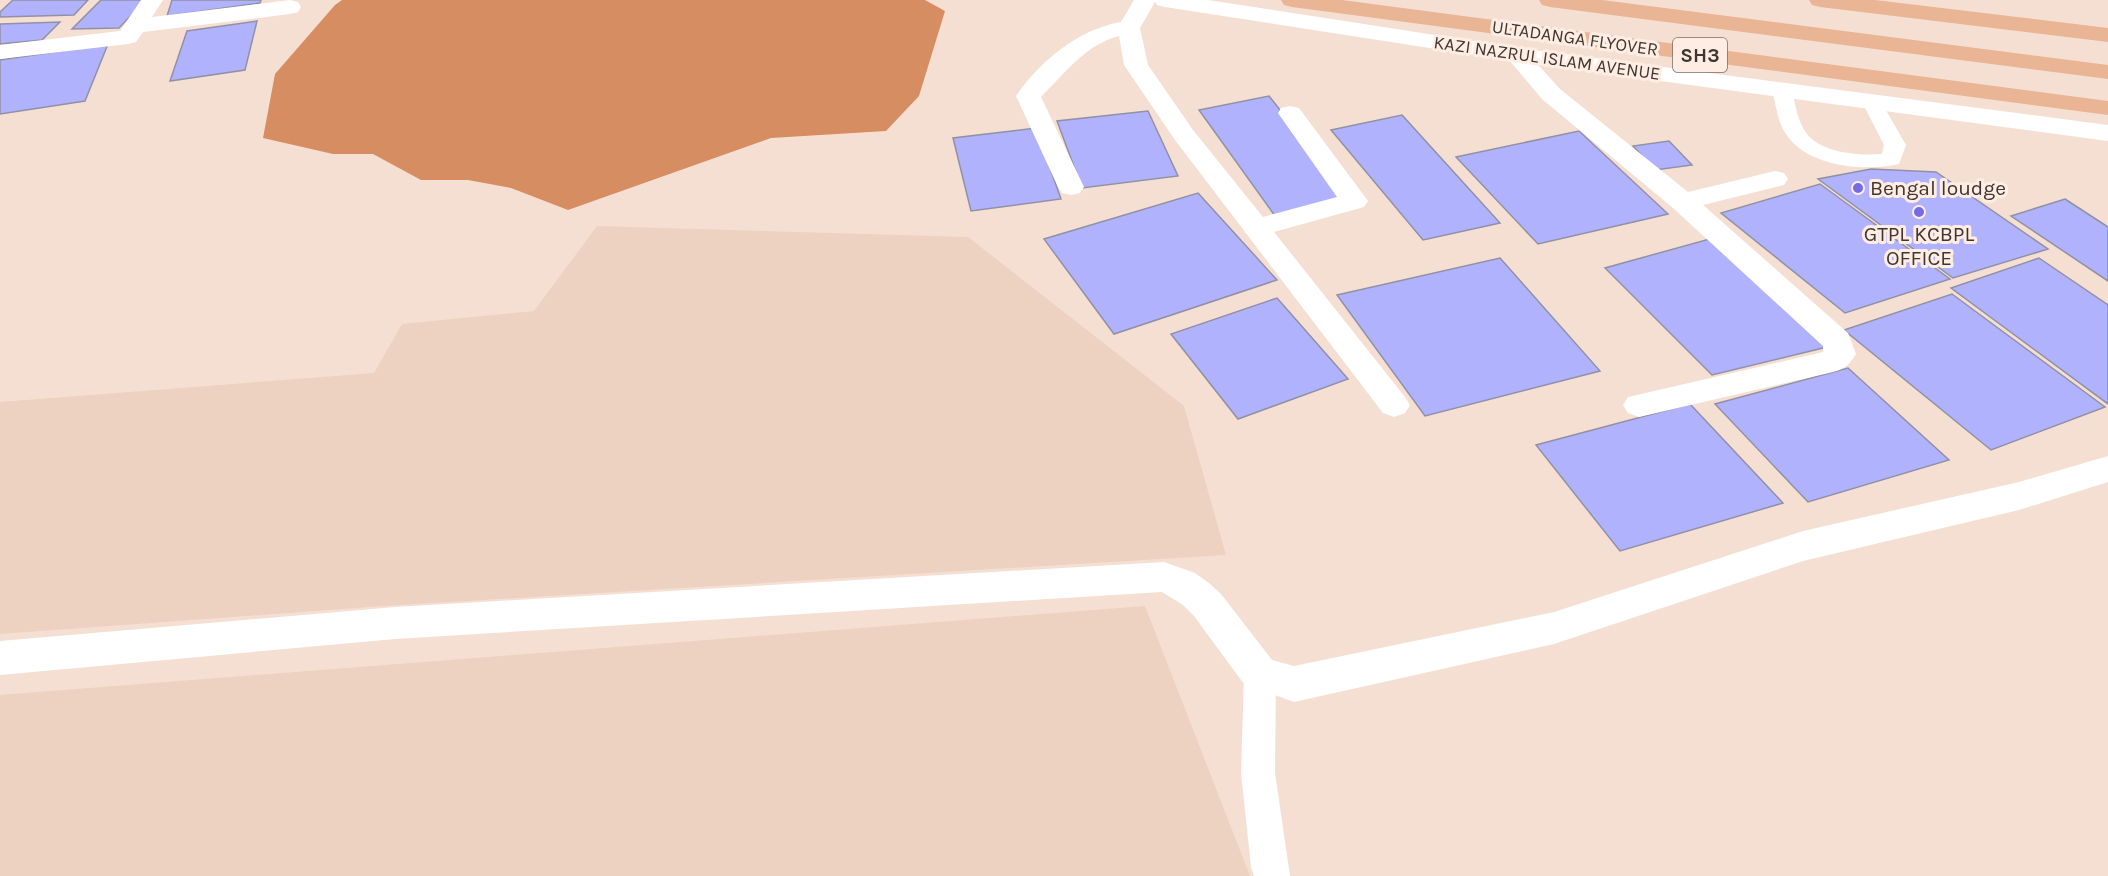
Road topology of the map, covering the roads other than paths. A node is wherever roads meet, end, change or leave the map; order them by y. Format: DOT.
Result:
graph roads {
  1 [pos="152,0"];
  2 [pos="1145,0"];
  3 [pos="1165,0"];
  4 [pos="1292,0"];
  5 [pos="1550,0"];
  6 [pos="1820,0"];
  7 [pos="290,7"];
  8 [pos="135,26"];
  9 [pos="1129,28"];
  10 [pos="2108,35"];
  11 [pos="0,52"];
  12 [pos="1516,54"];
  13 [pos="2108,72"];
  14 [pos="1782,91"];
  15 [pos="1873,104"];
  16 [pos="2108,108"];
  17 [pos="1290,113"];
  18 [pos="2108,134"];
  19 [pos="1775,179"];
  20 [pos="1071,187"];
  21 [pos="1683,202"];
  22 [pos="1256,228"];
  23 [pos="1394,405"];
  24 [pos="1639,405"];
  25 [pos="2108,469"];
  26 [pos="0,658"];
  27 [pos="1260,674"];
  28 [pos="1272,876"];
  1 -- 8 [label="street"];
  2 -- 9 [label="street"];
  3 -- 12 [label="street, KAZI NAZRUL ISLAM AVENUE"];
  4 -- 16 [label="main road, ULTADANGA FLYOVER / SH3"];
  5 -- 13 [label="main road"];
  6 -- 10 [label="main road"];
  7 -- 8 [label="street"];
  8 -- 11 [label="street"];
  9 -- 20 [label="street"];
  9 -- 22 [label="street"];
  12 -- 14 [label="street, KAZI NAZRUL ISLAM AVENUE"];
  12 -- 21 [label="street"];
  14 -- 15 [label="street, KAZI NAZRUL ISLAM AVENUE"];
  14 -- 15 [label="lane"];
  15 -- 18 [label="street, KAZI NAZRUL ISLAM AVENUE"];
  17 -- 22 [label="street"];
  19 -- 21 [label="street"];
  21 -- 24 [label="street"];
  22 -- 23 [label="street"];
  25 -- 27 [label="street"];
  26 -- 27 [label="street"];
  27 -- 28 [label="lane"];
}
